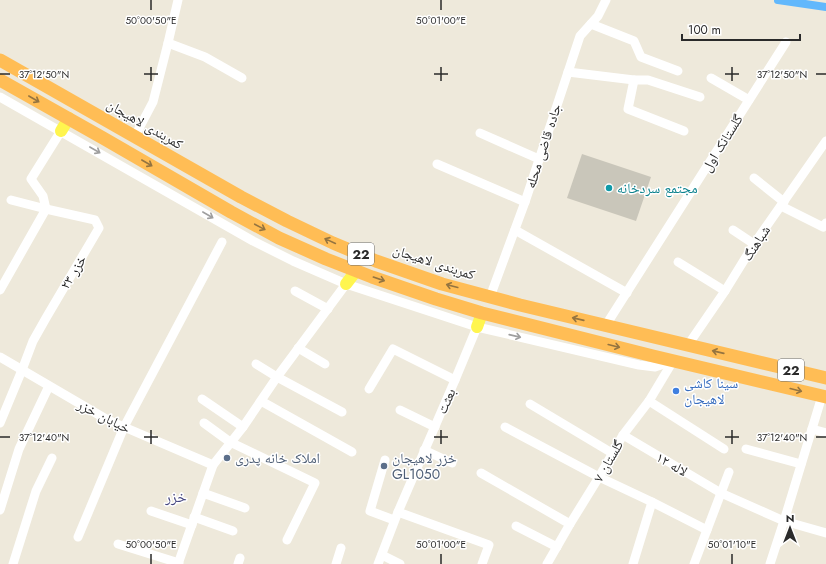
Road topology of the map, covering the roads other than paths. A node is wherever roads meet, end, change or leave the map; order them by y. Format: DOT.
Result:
graph roads {
  1 [pos="606,0"];
  2 [pos="177,4"];
  3 [pos="591,24"];
  4 [pos="786,42"];
  5 [pos="168,43"];
  6 [pos="0,60"];
  7 [pos="678,71"];
  8 [pos="568,72"];
  9 [pos="242,78"];
  10 [pos="711,78"];
  11 [pos="0,80"];
  12 [pos="634,80"];
  13 [pos="0,96"];
  14 [pos="700,97"];
  15 [pos="749,100"];
  16 [pos="69,118"];
  17 [pos="61,131"];
  18 [pos="684,131"];
  19 [pos="480,133"];
  20 [pos="135,136"];
  21 [pos="826,141"];
  22 [pos="539,159"];
  23 [pos="437,164"];
  24 [pos="754,178"];
  25 [pos="11,200"];
  26 [pos="525,202"];
  27 [pos="782,204"];
  28 [pos="46,209"];
  29 [pos="826,224"];
  30 [pos="515,230"];
  31 [pos="733,230"];
  32 [pos="222,242"];
  33 [pos="754,244"];
  34 [pos="678,262"];
  35 [pos="356,271"];
  36 [pos="346,284"];
  37 [pos="0,290"];
  38 [pos="295,291"];
  39 [pos="725,291"];
  40 [pos="626,294"];
  41 [pos="490,297"];
  42 [pos="328,308"];
  43 [pos="482,313"];
  44 [pos="606,325"];
  45 [pos="477,327"];
  46 [pos="688,345"];
  47 [pos="298,348"];
  48 [pos="0,357"];
  49 [pos="673,361"];
  50 [pos="756,361"];
  51 [pos="256,364"];
  52 [pos="325,364"];
  53 [pos="22,370"];
  54 [pos="277,377"];
  55 [pos="826,378"];
  56 [pos="751,379"];
  57 [pos="455,380"];
  58 [pos="49,386"];
  59 [pos="369,389"];
  60 [pos="824,397"];
  61 [pos="202,399"];
  62 [pos="261,401"];
  63 [pos="649,401"];
  64 [pos="530,404"];
  65 [pos="400,410"];
  66 [pos="342,412"];
  67 [pos="0,423"];
  68 [pos="204,423"];
  69 [pos="435,426"];
  70 [pos="124,427"];
  71 [pos="242,427"];
  72 [pos="505,427"];
  73 [pos="812,429"];
  74 [pos="826,433"];
  75 [pos="623,435"];
  76 [pos="230,442"];
  77 [pos="724,449"];
  78 [pos="746,449"];
  79 [pos="424,450"];
  80 [pos="352,452"];
  81 [pos="612,453"];
  82 [pos="52,458"];
  83 [pos="385,460"];
  84 [pos="452,463"];
  85 [pos="801,464"];
  86 [pos="212,465"];
  87 [pos="729,472"];
  88 [pos="481,473"];
  89 [pos="599,477"];
  90 [pos="203,492"];
  91 [pos="721,493"];
  92 [pos="652,502"];
  93 [pos="245,508"];
  94 [pos="0,510"];
  95 [pos="151,511"];
  96 [pos="396,516"];
  97 [pos="193,521"];
  98 [pos="784,521"];
  99 [pos="570,524"];
  100 [pos="516,526"];
  101 [pos="707,530"];
  102 [pos="233,532"];
  103 [pos="826,534"];
  104 [pos="78,537"];
  105 [pos="287,540"];
  106 [pos="118,544"];
  107 [pos="557,547"];
  108 [pos="341,548"];
  109 [pos="382,555"];
  110 [pos="13,564"];
  111 [pos="178,564"];
  112 [pos="337,564"];
  113 [pos="378,564"];
  114 [pos="400,564"];
  115 [pos="482,564"];
  116 [pos="547,564"];
  117 [pos="633,564"];
  118 [pos="694,564"];
  119 [pos="770,564"];
  1 -- 3 [label="street, جاده قاضی محله"];
  2 -- 5 [label="street"];
  3 -- 7 [label="street"];
  3 -- 8 [label="street, جاده قاضی محله"];
  4 -- 15 [label="street, گلستانک اول"];
  5 -- 9 [label="street"];
  5 -- 20 [label="street"];
  6 -- 20 [label="highway, کمربندی لاهیجان / 22"];
  8 -- 12 [label="street"];
  8 -- 22 [label="street, جاده قاضی محله"];
  10 -- 15 [label="street"];
  11 -- 16 [label="highway, 22, one-way"];
  12 -- 14 [label="street"];
  12 -- 18 [label="street"];
  13 -- 17 [label="street"];
  15 -- 40 [label="street, گلستانک اول"];
  16 -- 17 [label="main road"];
  16 -- 35 [label="highway, 22, one-way"];
  17 -- 28 [label="street"];
  17 -- 36 [label="street, one-way"];
  19 -- 22 [label="street"];
  41 -- 20 [label="highway, کمربندی لاهیجان / 22, one-way"];
  21 -- 27 [label="street, شباهنگ"];
  22 -- 26 [label="street, جاده قاضی محله"];
  23 -- 26 [label="street"];
  24 -- 27 [label="street"];
  25 -- 28 [label="street"];
  26 -- 30 [label="street, جاده قاضی محله"];
  27 -- 29 [label="street"];
  27 -- 33 [label="street, شباهنگ"];
  28 -- 37 [label="street"];
  28 -- 53 [label="street, خزر ۲۳"];
  30 -- 40 [label="street"];
  30 -- 41 [label="street, جاده قاضی محله"];
  31 -- 33 [label="street"];
  32 -- 70 [label="street"];
  33 -- 39 [label="street, شباهنگ"];
  34 -- 39 [label="street"];
  35 -- 36 [label="main road"];
  35 -- 43 [label="highway, 22, one-way"];
  36 -- 42 [label="street"];
  36 -- 45 [label="street"];
  38 -- 42 [label="street"];
  39 -- 46 [label="street, شباهنگ"];
  40 -- 44 [label="street, گلستانک اول"];
  44 -- 41 [label="highway, کمربندی لاهیجان / 22, one-way"];
  42 -- 47 [label="street"];
  43 -- 45 [label="main road"];
  43 -- 49 [label="highway, 22, one-way"];
  44 -- 46 [label="highway, کمربندی لاهیجان / 22"];
  45 -- 49 [label="street, one-way"];
  45 -- 57 [label="street, بعثت"];
  50 -- 46 [label="highway, کمربندی لاهیجان / 22, one-way"];
  47 -- 52 [label="street"];
  47 -- 54 [label="street"];
  48 -- 53 [label="street, خیابان خزر"];
  49 -- 56 [label="highway, 22"];
  49 -- 63 [label="street, گلستان ۷"];
  50 -- 55 [label="highway, کمربندی لاهیجان / 22"];
  50 -- 56 [label="highway"];
  51 -- 54 [label="street"];
  53 -- 58 [label="street, خیابان خزر"];
  53 -- 67 [label="street"];
  54 -- 62 [label="street"];
  54 -- 66 [label="street"];
  56 -- 60 [label="highway, 22, one-way"];
  57 -- 59 [label="street"];
  57 -- 69 [label="street, بعثت"];
  58 -- 70 [label="street, خیابان خزر"];
  58 -- 94 [label="street"];
  60 -- 73 [label="street"];
  61 -- 71 [label="street"];
  62 -- 71 [label="street"];
  62 -- 80 [label="street"];
  63 -- 75 [label="street, گلستان ۷"];
  63 -- 77 [label="street"];
  64 -- 81 [label="street"];
  65 -- 69 [label="street"];
  68 -- 76 [label="street"];
  69 -- 79 [label="street, بعثت"];
  70 -- 86 [label="street, خیابان خزر"];
  70 -- 104 [label="street"];
  71 -- 76 [label="street"];
  72 -- 89 [label="street"];
  73 -- 74 [label="street"];
  73 -- 85 [label="street"];
  75 -- 81 [label="street, گلستان ۷"];
  75 -- 91 [label="street, لاله ۱۲"];
  76 -- 86 [label="street"];
  76 -- 105 [label="street"];
  78 -- 85 [label="street"];
  79 -- 84 [label="street"];
  79 -- 96 [label="street, بعثت"];
  81 -- 89 [label="street, گلستان ۷"];
  82 -- 110 [label="street"];
  83 -- 96 [label="street"];
  85 -- 98 [label="street"];
  86 -- 90 [label="street"];
  87 -- 91 [label="street"];
  88 -- 99 [label="street"];
  89 -- 92 [label="street"];
  89 -- 99 [label="street, گلستان ۷"];
  90 -- 93 [label="street"];
  90 -- 97 [label="street"];
  91 -- 98 [label="street, لاله ۱۲"];
  91 -- 101 [label="street"];
  92 -- 101 [label="street"];
  92 -- 117 [label="street"];
  95 -- 97 [label="street"];
  96 -- 109 [label="street, بعثت"];
  96 -- 115 [label="street"];
  97 -- 102 [label="street"];
  97 -- 111 [label="street"];
  98 -- 103 [label="street, لاله ۱۲"];
  98 -- 119 [label="street"];
  99 -- 107 [label="street, گلستان ۷"];
  100 -- 107 [label="street"];
  101 -- 118 [label="street"];
  106 -- 111 [label="street"];
  107 -- 116 [label="street, گلستان ۷"];
  108 -- 112 [label="street"];
  109 -- 113 [label="street, بعثت"];
  109 -- 114 [label="street"];
}
